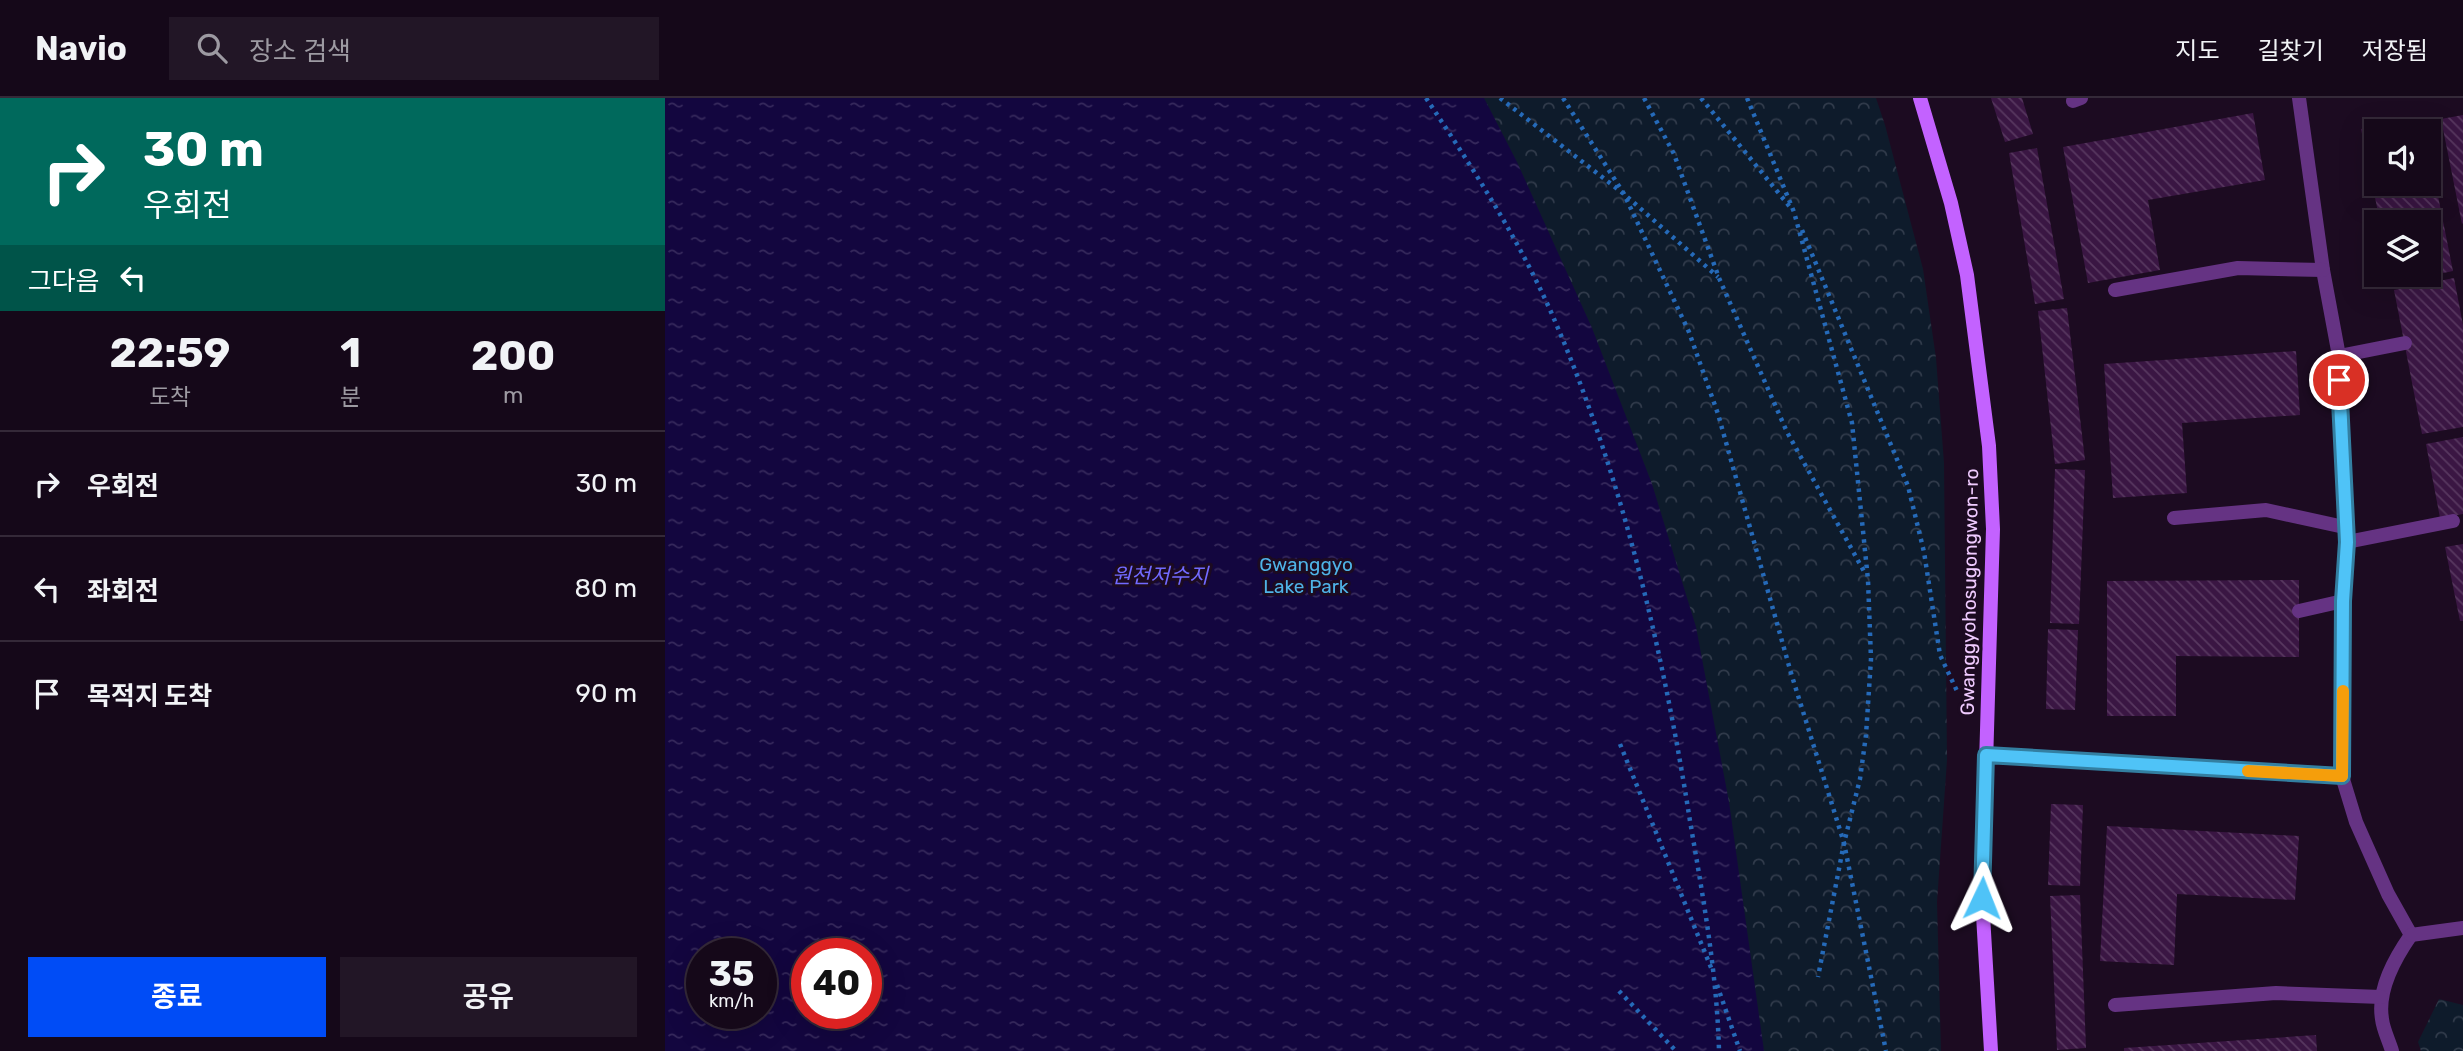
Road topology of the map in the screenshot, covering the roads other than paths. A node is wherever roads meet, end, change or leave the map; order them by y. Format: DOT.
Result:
graph roads {
  1 [pos="1920,98"];
  2 [pos="2299,98"];
  3 [pos="2323,270"];
  4 [pos="2115,290"];
  5 [pos="2405,343"];
  6 [pos="2339,356"];
  7 [pos="2174,518"];
  8 [pos="2453,521"];
  9 [pos="2346,535"];
  10 [pos="2343,601"];
  11 [pos="2299,611"];
  12 [pos="1986,755"];
  13 [pos="2342,776"];
  14 [pos="2463,928"];
  15 [pos="2411,935"];
  16 [pos="2381,997"];
  17 [pos="2115,1005"];
  18 [pos="1991,1051"];
  19 [pos="2392,1051"];
  1 -- 12 [label="street, Gwanggyohosugongwon-ro"];
  2 -- 3 [label="lane"];
  3 -- 4 [label="lane"];
  3 -- 6 [label="lane"];
  5 -- 6 [label="lane"];
  6 -- 9 [label="lane"];
  7 -- 9 [label="lane"];
  8 -- 9 [label="lane"];
  9 -- 10 [label="lane"];
  10 -- 11 [label="lane"];
  10 -- 13 [label="lane"];
  12 -- 13 [label="lane"];
  12 -- 18 [label="street, Gwanggyohosugongwon-ro"];
  13 -- 15 [label="lane"];
  14 -- 15 [label="lane"];
  15 -- 16 [label="lane"];
  16 -- 17 [label="lane"];
  16 -- 19 [label="lane"];
}
